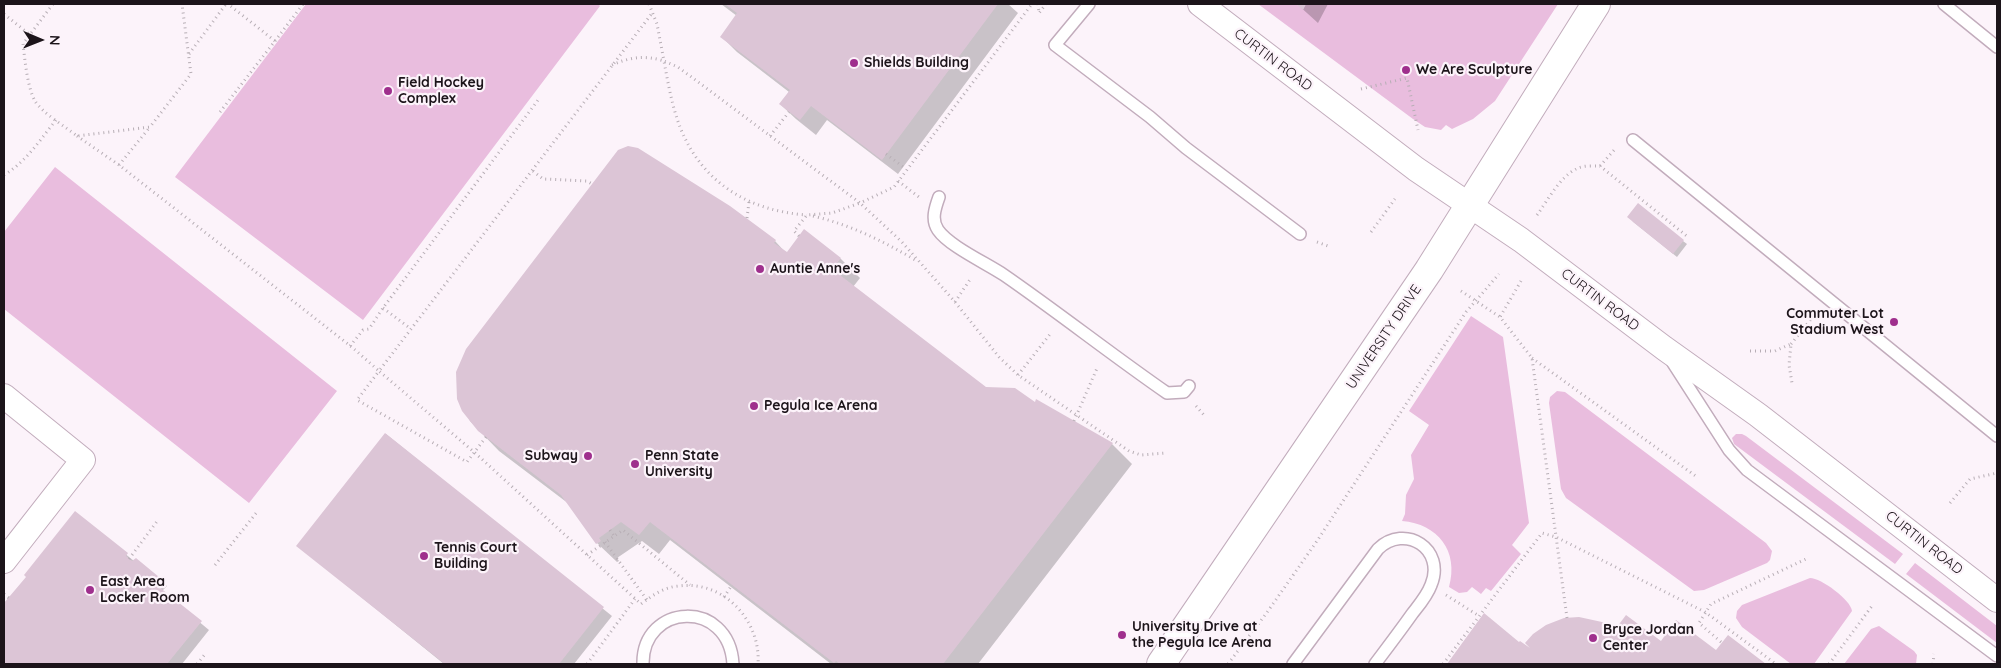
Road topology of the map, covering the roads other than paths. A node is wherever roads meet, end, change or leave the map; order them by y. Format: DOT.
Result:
graph roads {
  1 [pos="1090,4"];
  2 [pos="1200,4"];
  3 [pos="1596,4"];
  4 [pos="1944,4"];
  5 [pos="1997,47"];
  6 [pos="1633,140"];
  7 [pos="939,197"];
  8 [pos="1469,206"];
  9 [pos="1300,234"];
  10 [pos="1664,348"];
  11 [pos="1189,386"];
  12 [pos="4,396"];
  13 [pos="1997,436"];
  14 [pos="5,556"];
  15 [pos="1997,600"];
  16 [pos="1997,656"];
  17 [pos="643,664"];
  18 [pos="733,664"];
  19 [pos="1161,664"];
  20 [pos="1293,664"];
  21 [pos="1375,664"];
  1 -- 9 [label="lane"];
  2 -- 8 [label="street, CURTIN ROAD"];
  3 -- 8 [label="main road, UNIVERSITY DRIVE"];
  4 -- 5 [label="lane"];
  6 -- 13 [label="lane"];
  7 -- 11 [label="lane"];
  8 -- 10 [label="street, CURTIN ROAD"];
  8 -- 19 [label="main road, UNIVERSITY DRIVE"];
  10 -- 15 [label="street, CURTIN ROAD"];
  10 -- 16 [label="lane"];
  12 -- 14 [label="street"];
  17 -- 18 [label="lane"];
  20 -- 21 [label="lane"];
}
